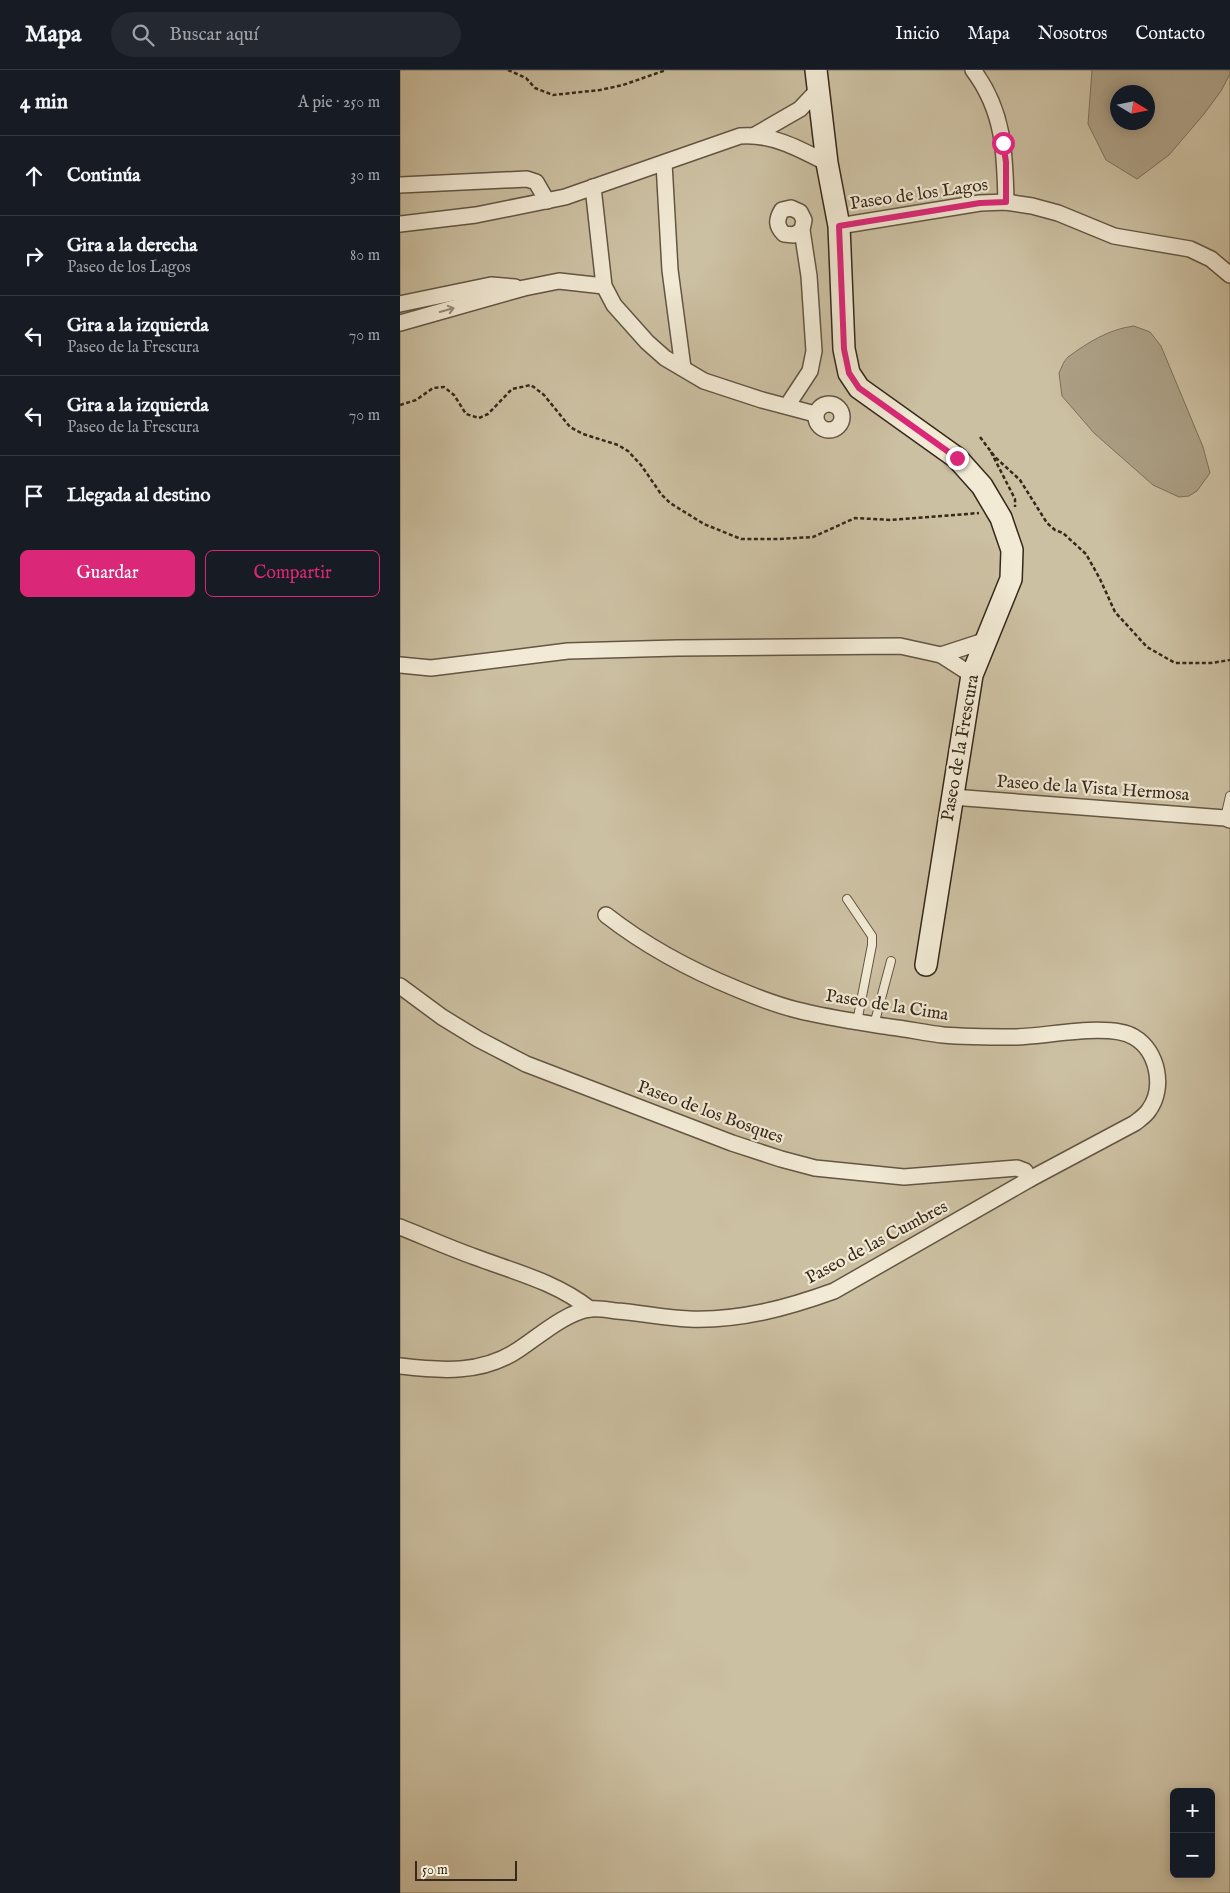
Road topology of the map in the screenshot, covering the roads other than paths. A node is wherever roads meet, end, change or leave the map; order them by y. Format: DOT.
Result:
graph roads {
  1 [pos="973,70"];
  2 [pos="817,80"];
  3 [pos="754,135"];
  4 [pos="664,163"];
  5 [pos="827,164"];
  6 [pos="400,185"];
  7 [pos="593,187"];
  8 [pos="547,201"];
  9 [pos="1006,202"];
  10 [pos="400,224"];
  11 [pos="839,226"];
  12 [pos="802,230"];
  13 [pos="1230,274"];
  14 [pos="604,286"];
  15 [pos="524,288"];
  16 [pos="400,304"];
  17 [pos="400,323"];
  18 [pos="682,368"];
  19 [pos="787,406"];
  20 [pos="816,414"];
  21 [pos="987,640"];
  22 [pos="941,655"];
  23 [pos="400,666"];
  24 [pos="972,675"];
  25 [pos="1230,796"];
  26 [pos="952,797"];
  27 [pos="1228,819"];
  28 [pos="847,899"];
  29 [pos="606,915"];
  30 [pos="891,962"];
  31 [pos="926,965"];
  32 [pos="400,986"];
  33 [pos="857,1022"];
  34 [pos="874,1024"];
  35 [pos="1158,1081"];
  36 [pos="1030,1179"];
  37 [pos="400,1227"];
  38 [pos="590,1309"];
  39 [pos="400,1366"];
  1 -- 9 [label="street"];
  2 -- 3 [label="street"];
  2 -- 5 [label="street, Paseo de la Frescura"];
  3 -- 4 [label="street"];
  3 -- 5 [label="street"];
  4 -- 7 [label="street"];
  4 -- 18 [label="street"];
  5 -- 11 [label="street, Paseo de la Frescura"];
  6 -- 8 [label="street"];
  7 -- 8 [label="street"];
  7 -- 14 [label="street"];
  8 -- 10 [label="street"];
  9 -- 11 [label="street, Paseo de los Lagos"];
  9 -- 13 [label="street, Paseo de los Lagos"];
  11 -- 21 [label="street, Paseo de la Frescura"];
  12 -- 19 [label="street"];
  14 -- 15 [label="street"];
  14 -- 18 [label="street"];
  15 -- 16 [label="street"];
  17 -- 15 [label="street, one-way"];
  18 -- 19 [label="street"];
  19 -- 20 [label="street"];
  21 -- 22 [label="street"];
  21 -- 24 [label="street, Paseo de la Frescura"];
  22 -- 23 [label="street"];
  22 -- 24 [label="street"];
  24 -- 26 [label="street, Paseo de la Frescura"];
  25 -- 27 [label="lane"];
  26 -- 27 [label="street, Paseo de la Vista Hermosa"];
  26 -- 31 [label="street, Paseo de la Frescura"];
  28 -- 33 [label="lane"];
  29 -- 33 [label="street, Paseo de la Cima"];
  30 -- 34 [label="lane"];
  32 -- 36 [label="street, Paseo de los Bosques"];
  33 -- 34 [label="street, Paseo de la Cima"];
  34 -- 35 [label="street, Paseo de la Cima"];
  35 -- 36 [label="street, Paseo de las Cumbres"];
  36 -- 38 [label="street, Paseo de las Cumbres"];
  37 -- 38 [label="street"];
  38 -- 39 [label="street"];
}
